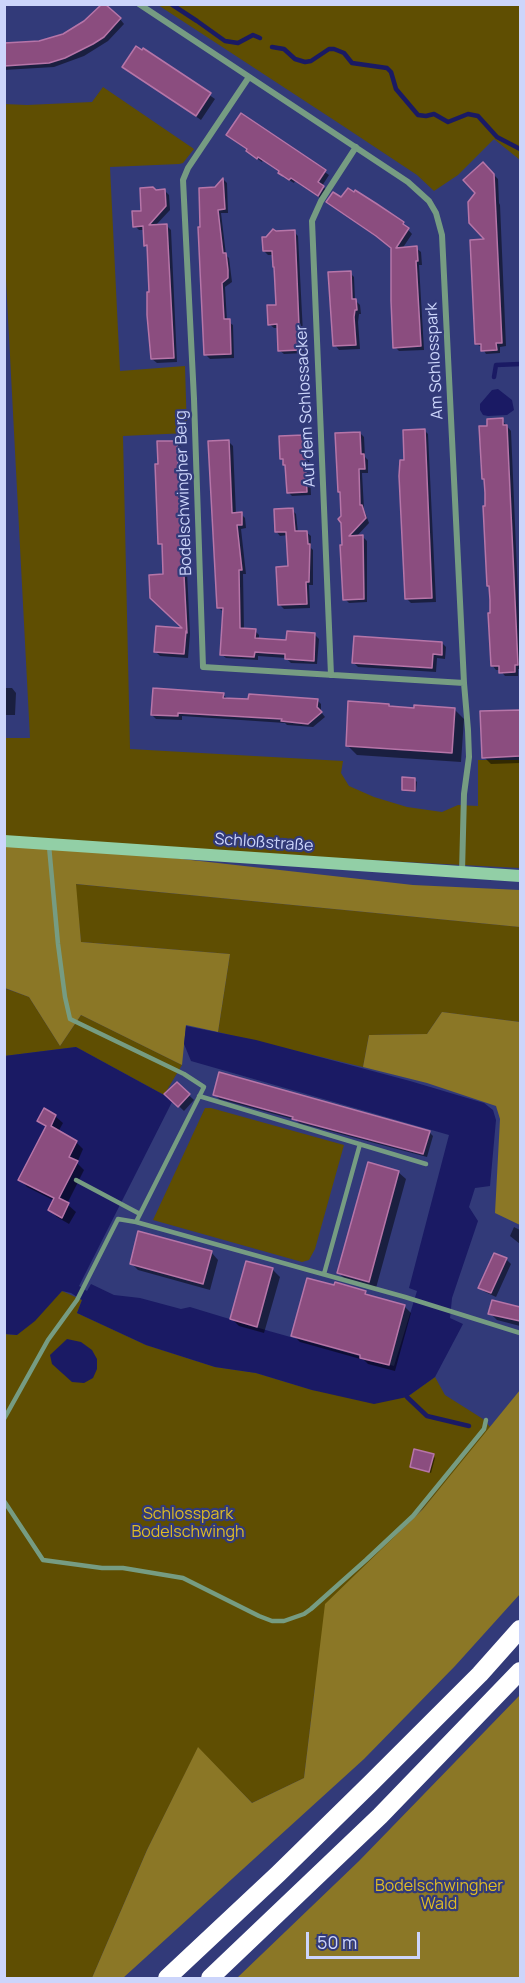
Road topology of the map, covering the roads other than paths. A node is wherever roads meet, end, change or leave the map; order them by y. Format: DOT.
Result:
graph roads {
  1 [pos="139,4"];
  2 [pos="249,76"];
  3 [pos="356,147"];
  4 [pos="332,675"];
  5 [pos="464,683"];
  6 [pos="4,841"];
  7 [pos="49,844"];
  8 [pos="462,872"];
  9 [pos="520,876"];
  10 [pos="199,1096"];
  11 [pos="360,1144"];
  12 [pos="426,1164"];
  13 [pos="76,1180"];
  14 [pos="140,1214"];
  15 [pos="136,1222"];
  16 [pos="324,1274"];
  17 [pos="520,1333"];
  18 [pos="4,1419"];
  19 [pos="486,1420"];
  20 [pos="4,1501"];
  21 [pos="520,1629"];
  22 [pos="520,1671"];
  23 [pos="167,1978"];
  24 [pos="210,1978"];
  1 -- 2 [label="street, Am Schlosspark"];
  2 -- 3 [label="street, Am Schlosspark"];
  2 -- 4 [label="street, Bodelschwingher Berg"];
  3 -- 4 [label="street, Auf dem Schlossacker"];
  3 -- 5 [label="street, Am Schlosspark"];
  4 -- 5 [label="street, Bodelschwingher Berg"];
  5 -- 8 [label="street, Am Schlosspark"];
  6 -- 7 [label="street, Schloßstraße"];
  7 -- 8 [label="street, Schloßstraße"];
  7 -- 10 [label="lane"];
  8 -- 9 [label="street, Schloßstraße"];
  10 -- 11 [label="lane"];
  10 -- 14 [label="lane"];
  11 -- 12 [label="lane"];
  11 -- 16 [label="lane"];
  13 -- 14 [label="lane"];
  14 -- 15 [label="lane"];
  15 -- 16 [label="lane"];
  15 -- 18 [label="lane"];
  16 -- 17 [label="lane"];
  19 -- 20 [label="lane"];
  21 -- 23 [label="highway"];
  22 -- 24 [label="highway"];
}
